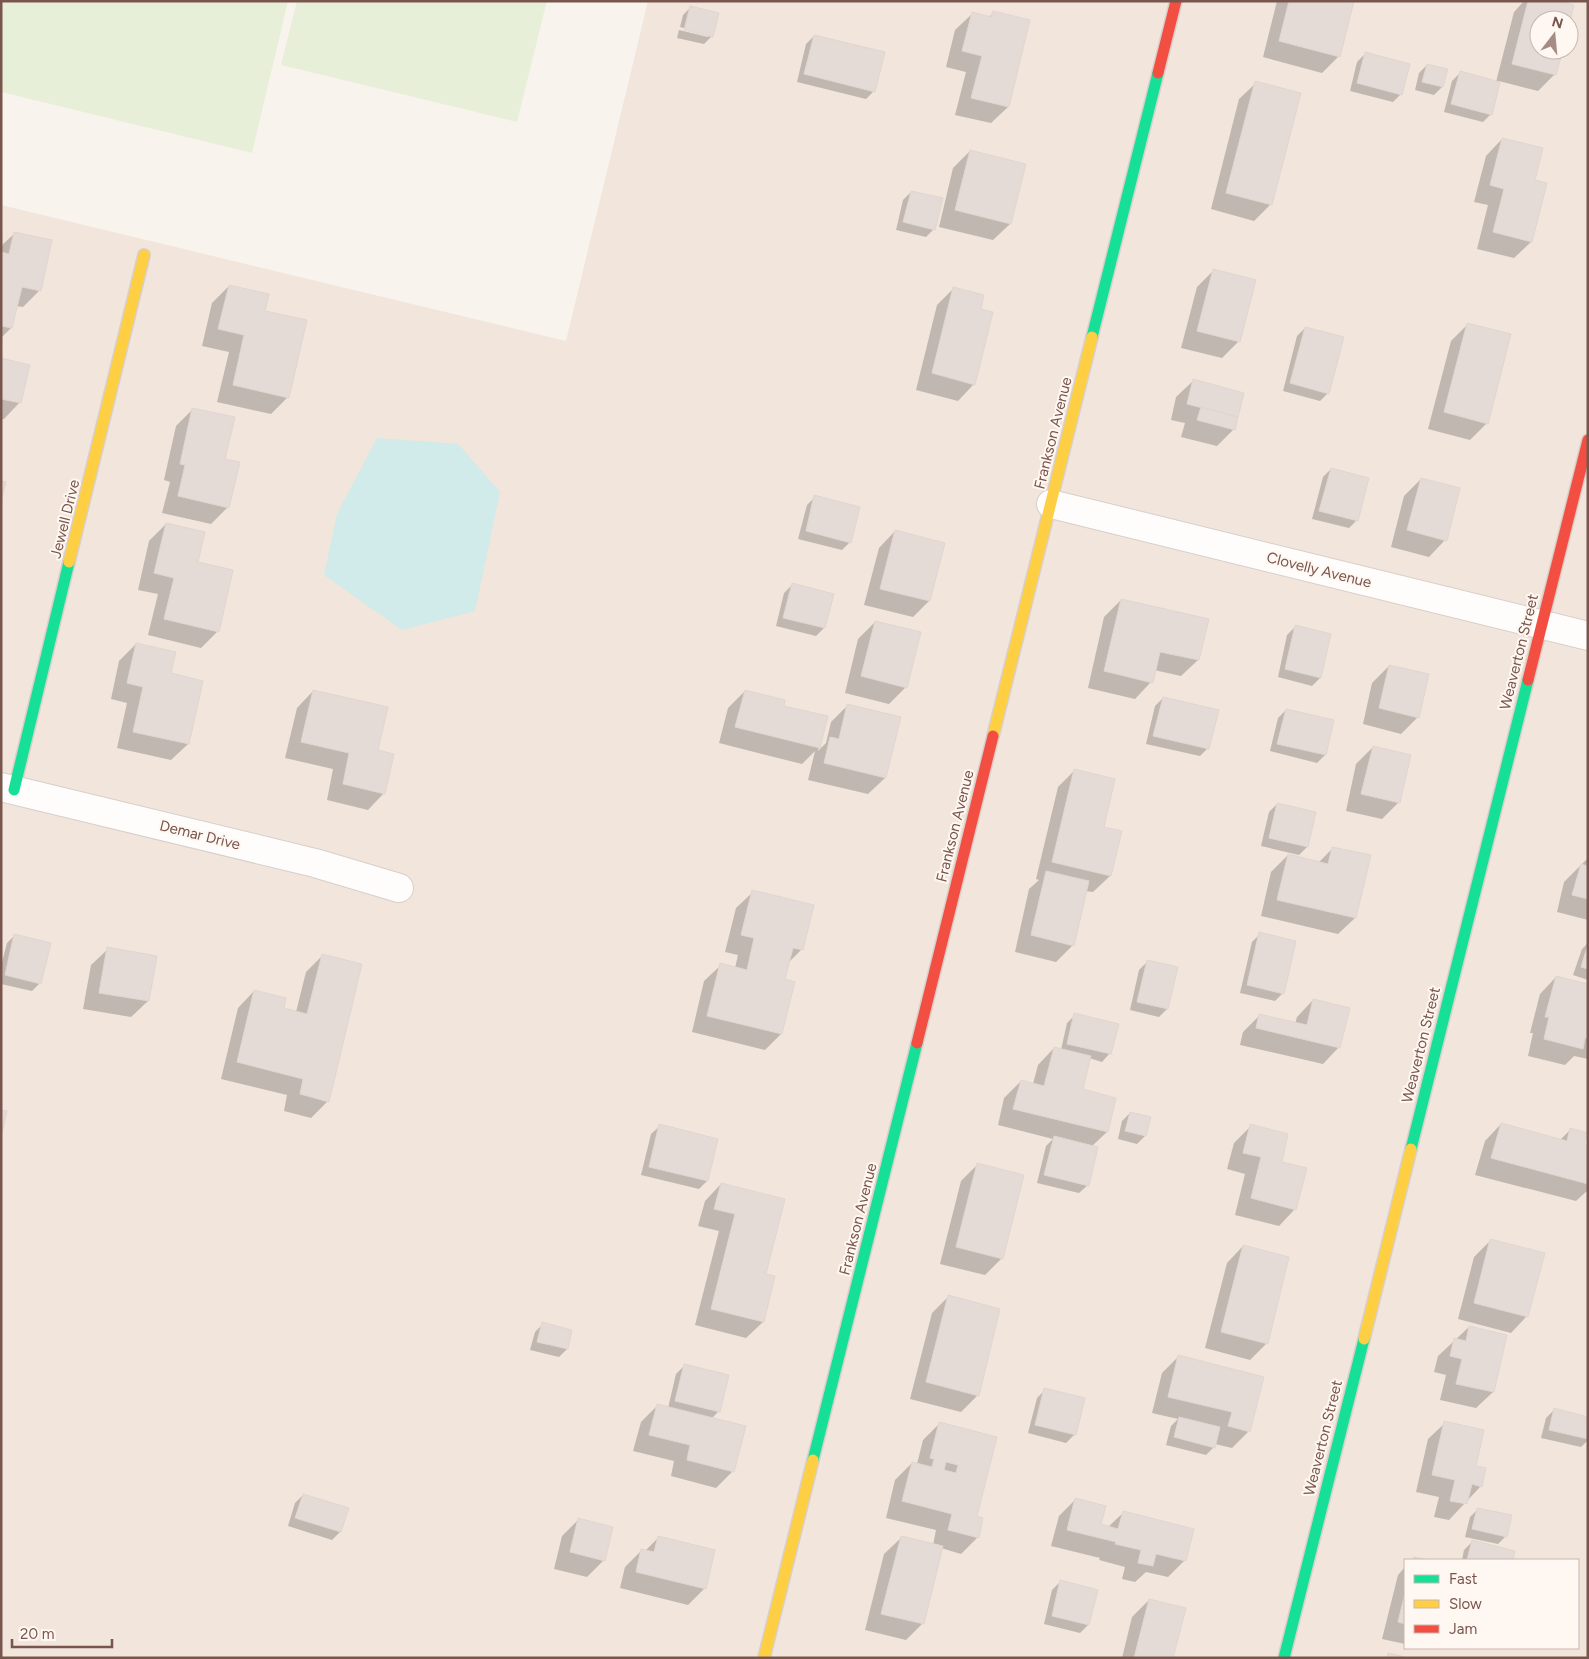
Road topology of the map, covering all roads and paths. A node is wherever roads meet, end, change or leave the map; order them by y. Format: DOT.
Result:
graph roads {
  1 [pos="1176,1"];
  2 [pos="144,255"];
  3 [pos="1588,440"];
  4 [pos="1051,504"];
  5 [pos="1542,624"];
  6 [pos="1588,636"];
  7 [pos="7,789"];
  8 [pos="399,888"];
  9 [pos="764,1658"];
  10 [pos="1284,1658"];
  1 -- 4 [label="street, Frankson Avenue"];
  2 -- 7 [label="street, Jewell Drive"];
  3 -- 5 [label="street, Weaverton Street"];
  4 -- 5 [label="street, Clovelly Avenue"];
  4 -- 9 [label="street, Frankson Avenue"];
  5 -- 6 [label="street, Clovelly Avenue"];
  5 -- 10 [label="street, Weaverton Street"];
  7 -- 8 [label="street, Demar Drive"];
}
